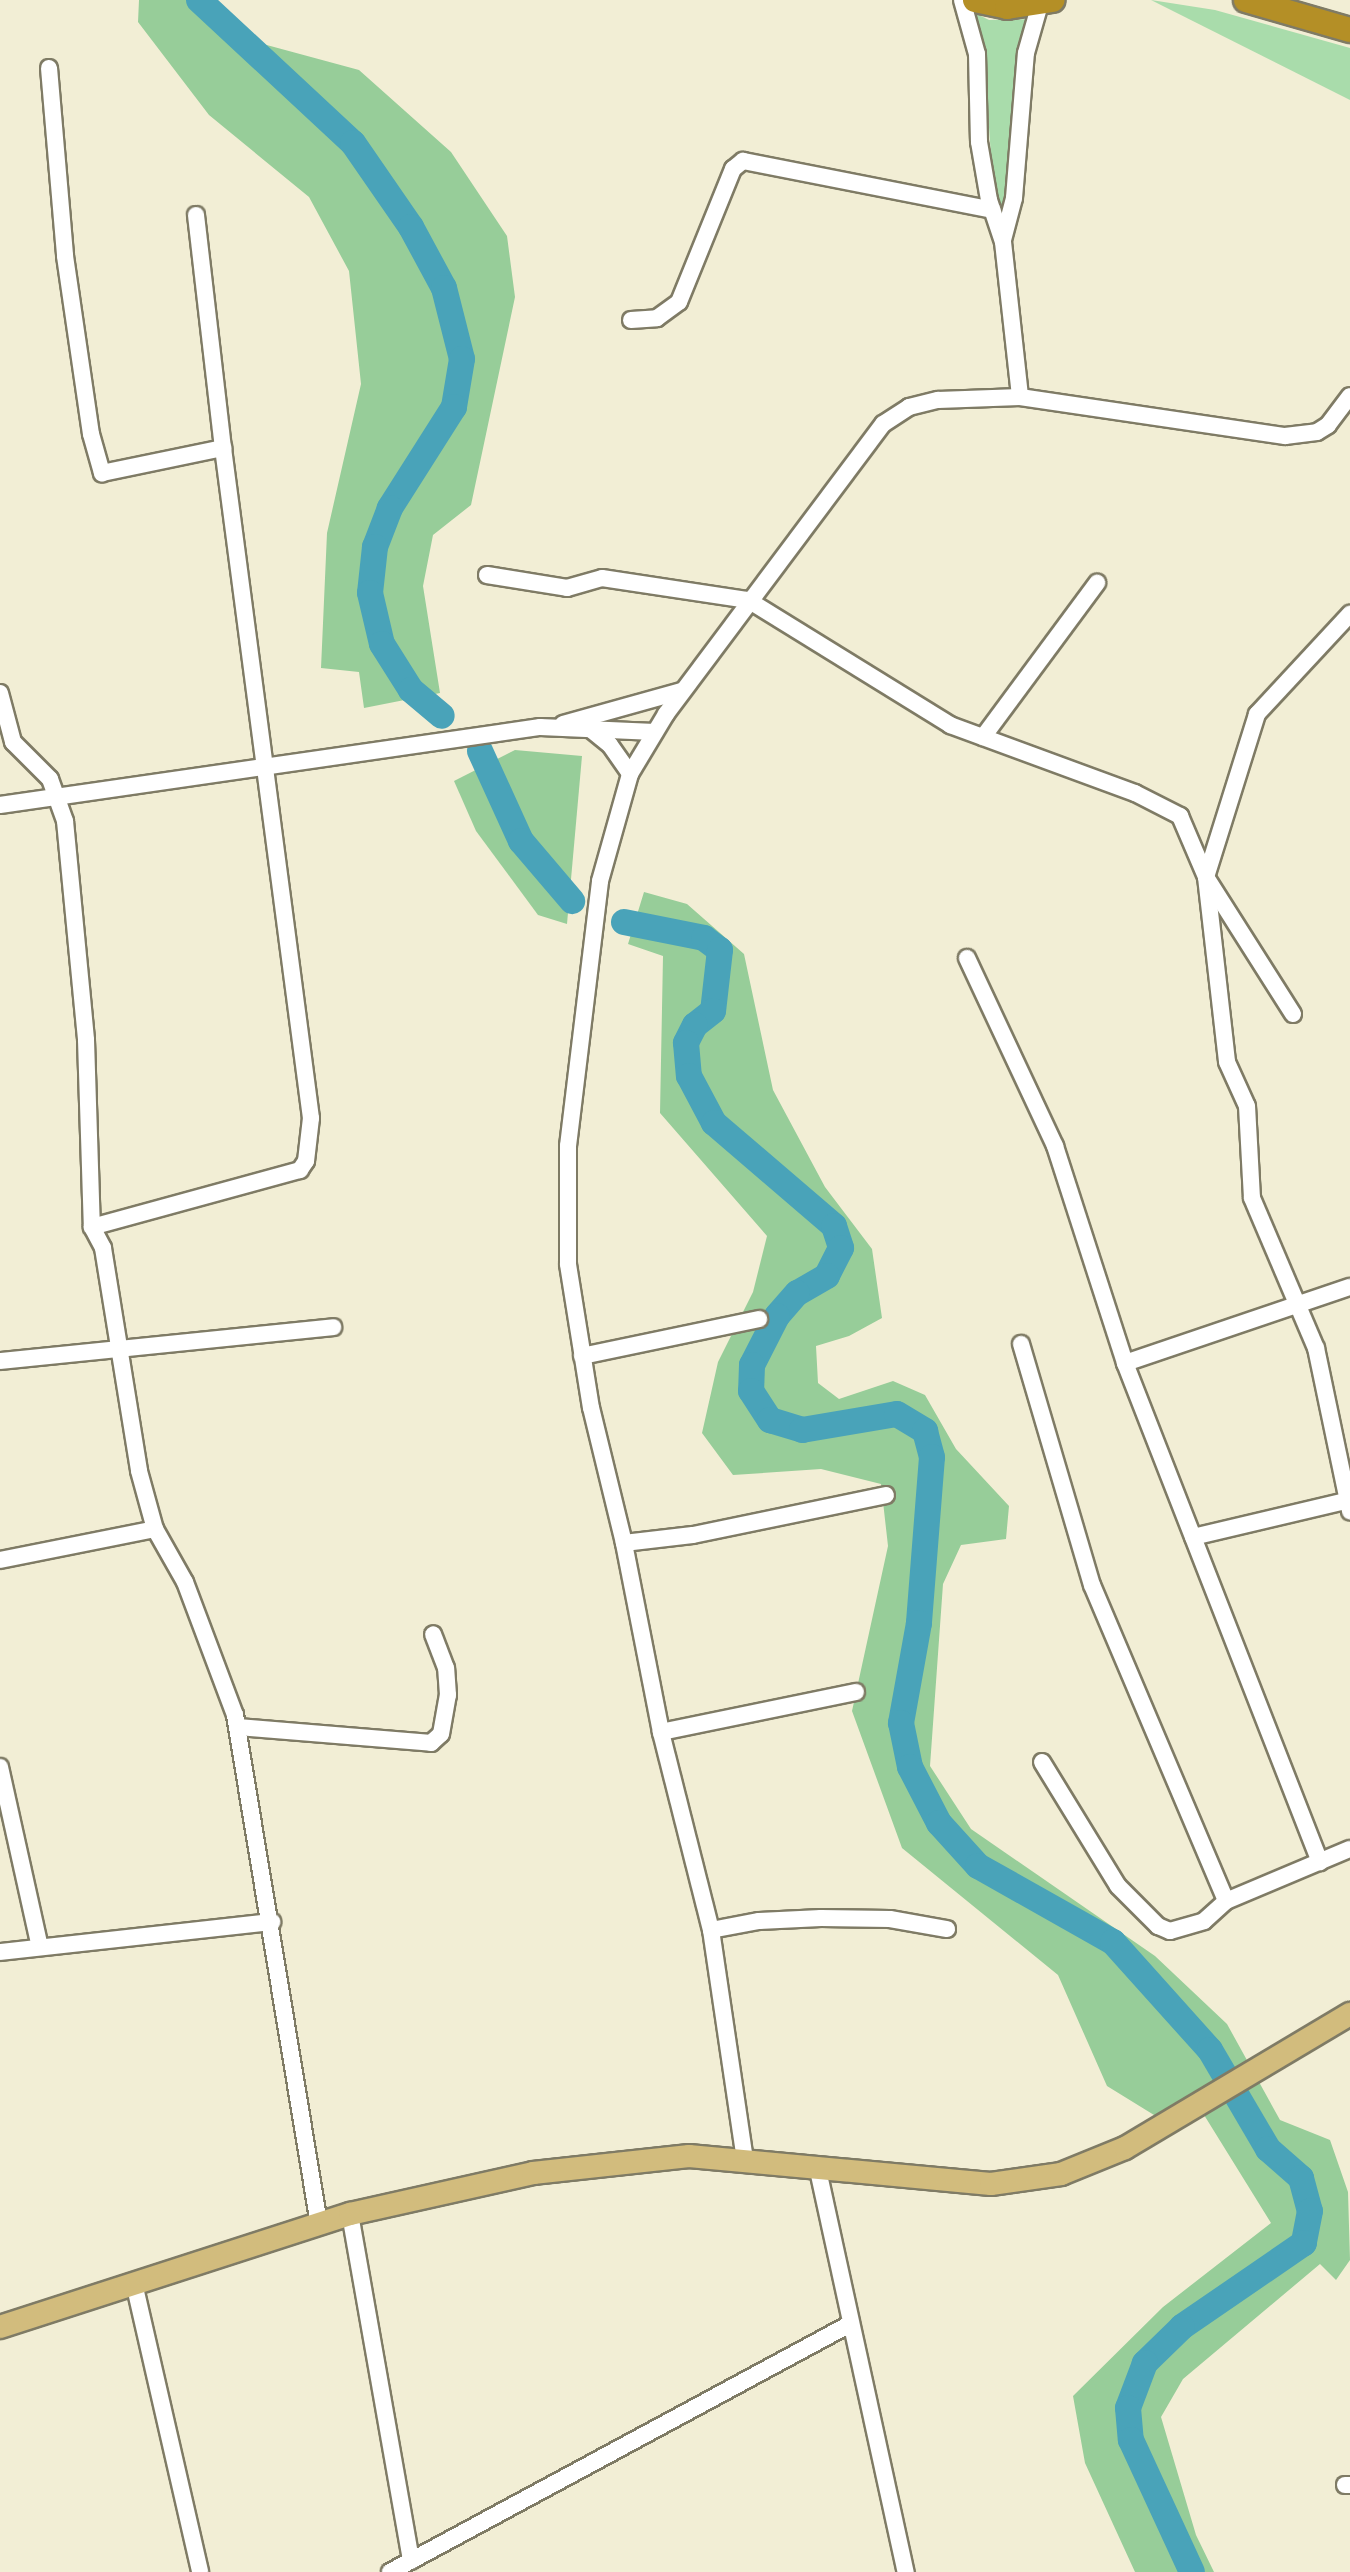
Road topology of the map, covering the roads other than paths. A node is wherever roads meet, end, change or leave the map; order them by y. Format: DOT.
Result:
graph roads {
  1 [pos="962,0"];
  2 [pos="975,0"];
  3 [pos="1246,0"];
  4 [pos="1046,2"];
  5 [pos="1350,30"];
  6 [pos="49,68"];
  7 [pos="992,210"];
  8 [pos="196,215"];
  9 [pos="1003,242"];
  10 [pos="631,320"];
  11 [pos="1350,396"];
  12 [pos="1020,397"];
  13 [pos="223,448"];
  14 [pos="487,575"];
  15 [pos="1097,583"];
  16 [pos="748,600"];
  17 [pos="1350,614"];
  18 [pos="681,691"];
  19 [pos="0,693"];
  20 [pos="620,709"];
  21 [pos="666,714"];
  22 [pos="562,725"];
  23 [pos="589,728"];
  24 [pos="655,732"];
  25 [pos="983,737"];
  26 [pos="267,768"];
  27 [pos="630,774"];
  28 [pos="58,796"];
  29 [pos="0,805"];
  30 [pos="1206,877"];
  31 [pos="967,958"];
  32 [pos="1293,1014"];
  33 [pos="92,1227"];
  34 [pos="1350,1287"];
  35 [pos="1301,1305"];
  36 [pos="759,1319"];
  37 [pos="333,1327"];
  38 [pos="1021,1344"];
  39 [pos="118,1347"];
  40 [pos="582,1356"];
  41 [pos="0,1361"];
  42 [pos="1125,1363"];
  43 [pos="886,1495"];
  44 [pos="1349,1504"];
  45 [pos="155,1529"];
  46 [pos="1193,1537"];
  47 [pos="624,1543"];
  48 [pos="0,1560"];
  49 [pos="433,1634"];
  50 [pos="856,1692"];
  51 [pos="238,1727"];
  52 [pos="661,1732"];
  53 [pos="1042,1762"];
  54 [pos="0,1767"];
  55 [pos="1350,1849"];
  56 [pos="1320,1862"];
  57 [pos="1226,1901"];
  58 [pos="272,1922"];
  59 [pos="947,1929"];
  60 [pos="711,1930"];
  61 [pos="40,1947"];
  62 [pos="0,1952"];
  63 [pos="1350,2014"];
  64 [pos="745,2160"];
  65 [pos="818,2170"];
  66 [pos="350,2214"];
  67 [pos="319,2224"];
  68 [pos="134,2283"];
  69 [pos="850,2324"];
  70 [pos="0,2327"];
  71 [pos="411,2561"];
  72 [pos="200,2572"];
  73 [pos="390,2572"];
  74 [pos="906,2572"];
  1 -- 7 [label="street"];
  2 -- 4 [label="highway"];
  3 -- 5 [label="highway"];
  4 -- 9 [label="street"];
  6 -- 13 [label="street"];
  7 -- 9 [label="street"];
  7 -- 10 [label="street"];
  8 -- 13 [label="street"];
  9 -- 12 [label="street"];
  11 -- 12 [label="street"];
  12 -- 16 [label="street"];
  13 -- 26 [label="street"];
  14 -- 16 [label="street"];
  15 -- 25 [label="street"];
  16 -- 18 [label="street"];
  16 -- 25 [label="street"];
  17 -- 30 [label="street"];
  18 -- 20 [label="street"];
  18 -- 21 [label="street"];
  19 -- 28 [label="street"];
  20 -- 21 [label="street"];
  20 -- 22 [label="street"];
  21 -- 24 [label="street"];
  22 -- 23 [label="street"];
  22 -- 26 [label="street"];
  23 -- 24 [label="street"];
  23 -- 27 [label="street"];
  24 -- 27 [label="street"];
  25 -- 30 [label="street"];
  26 -- 28 [label="street"];
  26 -- 33 [label="street"];
  27 -- 40 [label="street"];
  28 -- 29 [label="street"];
  28 -- 33 [label="street"];
  30 -- 32 [label="street"];
  30 -- 35 [label="street"];
  31 -- 42 [label="street"];
  33 -- 39 [label="street"];
  34 -- 35 [label="street"];
  35 -- 42 [label="street"];
  35 -- 44 [label="street"];
  36 -- 40 [label="street"];
  37 -- 39 [label="street"];
  38 -- 57 [label="street"];
  39 -- 41 [label="street"];
  39 -- 45 [label="street"];
  40 -- 47 [label="street"];
  42 -- 46 [label="street"];
  43 -- 47 [label="street"];
  44 -- 46 [label="street"];
  45 -- 48 [label="street"];
  45 -- 51 [label="street"];
  46 -- 56 [label="street"];
  47 -- 52 [label="street"];
  49 -- 51 [label="street"];
  50 -- 52 [label="street"];
  51 -- 58 [label="street"];
  52 -- 60 [label="street"];
  53 -- 57 [label="street"];
  54 -- 61 [label="street"];
  55 -- 56 [label="street"];
  56 -- 57 [label="street"];
  58 -- 61 [label="street"];
  58 -- 67 [label="street"];
  59 -- 60 [label="street"];
  60 -- 64 [label="street"];
  61 -- 62 [label="street"];
  63 -- 65 [label="main road"];
  64 -- 65 [label="main road"];
  64 -- 66 [label="main road"];
  65 -- 69 [label="street"];
  66 -- 67 [label="main road"];
  66 -- 71 [label="street"];
  67 -- 68 [label="main road"];
  68 -- 70 [label="main road"];
  68 -- 72 [label="street"];
  69 -- 71 [label="street"];
  69 -- 74 [label="street"];
  71 -- 73 [label="street"];
}
